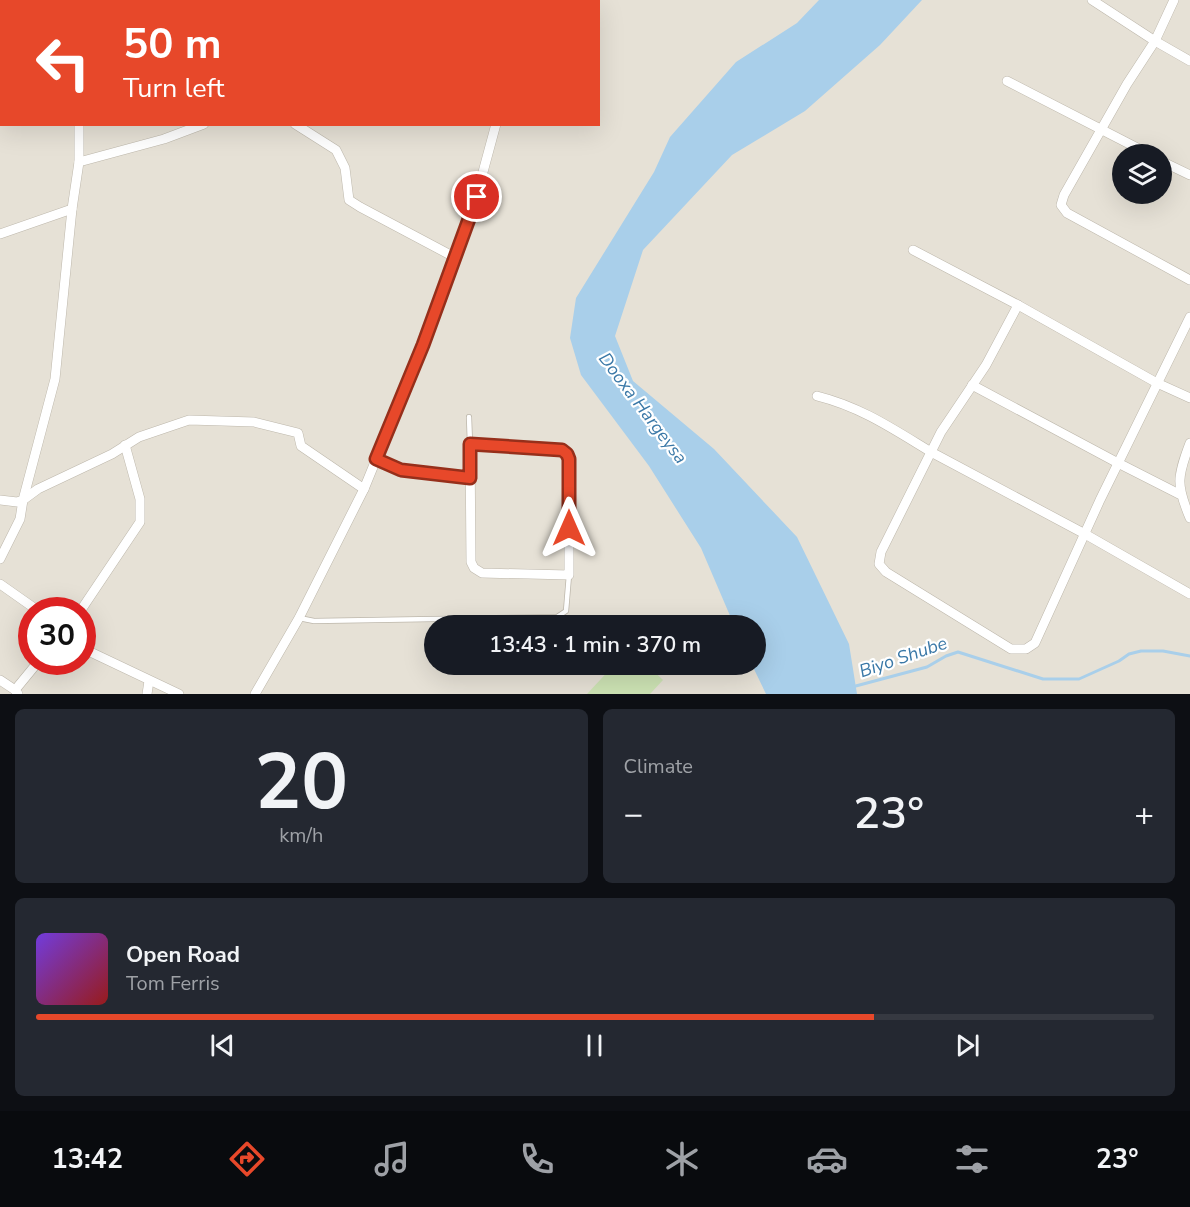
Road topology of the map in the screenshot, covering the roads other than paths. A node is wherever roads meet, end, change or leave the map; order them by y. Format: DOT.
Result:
graph roads {
  1 [pos="1092,0"];
  2 [pos="1174,0"];
  3 [pos="1155,41"];
  4 [pos="1190,61"];
  5 [pos="1007,81"];
  6 [pos="79,126"];
  7 [pos="199,126"];
  8 [pos="298,126"];
  9 [pos="495,126"];
  10 [pos="1102,129"];
  11 [pos="1130,144"];
  12 [pos="79,162"];
  13 [pos="1172,166"];
  14 [pos="1190,175"];
  15 [pos="72,209"];
  16 [pos="0,234"];
  17 [pos="913,250"];
  18 [pos="456,258"];
  19 [pos="1190,280"];
  20 [pos="1018,305"];
  21 [pos="1190,317"];
  22 [pos="1156,383"];
  23 [pos="972,385"];
  24 [pos="817,396"];
  25 [pos="1190,398"];
  26 [pos="469,417"];
  27 [pos="1190,443"];
  28 [pos="470,444"];
  29 [pos="125,445"];
  30 [pos="931,452"];
  31 [pos="376,459"];
  32 [pos="1118,463"];
  33 [pos="470,478"];
  34 [pos="364,489"];
  35 [pos="1179,494"];
  36 [pos="23,500"];
  37 [pos="0,501"];
  38 [pos="1190,518"];
  39 [pos="1085,534"];
  40 [pos="0,559"];
  41 [pos="568,575"];
  42 [pos="0,584"];
  43 [pos="1190,594"];
  44 [pos="18,597"];
  45 [pos="90,597"];
  46 [pos="299,618"];
  47 [pos="96,655"];
  48 [pos="29,675"];
  49 [pos="0,680"];
  50 [pos="149,681"];
  51 [pos="17,692"];
  52 [pos="147,694"];
  53 [pos="179,694"];
  54 [pos="255,694"];
  1 -- 3 [label="street"];
  2 -- 3 [label="street"];
  3 -- 4 [label="street"];
  3 -- 10 [label="street"];
  5 -- 10 [label="street"];
  6 -- 12 [label="street"];
  7 -- 12 [label="street"];
  8 -- 18 [label="street"];
  9 -- 18 [label="street"];
  10 -- 11 [label="street"];
  10 -- 19 [label="street"];
  12 -- 15 [label="street"];
  13 -- 14 [label="street"];
  15 -- 16 [label="street"];
  15 -- 36 [label="street"];
  17 -- 20 [label="street"];
  18 -- 31 [label="street"];
  20 -- 22 [label="street"];
  20 -- 23 [label="street"];
  21 -- 22 [label="street"];
  22 -- 25 [label="street"];
  22 -- 32 [label="street"];
  23 -- 30 [label="street"];
  23 -- 32 [label="street"];
  24 -- 30 [label="street"];
  26 -- 28 [label="lane"];
  27 -- 35 [label="street"];
  28 -- 33 [label="street"];
  28 -- 41 [label="street"];
  29 -- 34 [label="street"];
  29 -- 36 [label="street"];
  29 -- 45 [label="street"];
  30 -- 39 [label="street"];
  30 -- 39 [label="street"];
  31 -- 33 [label="lane"];
  31 -- 34 [label="street"];
  32 -- 35 [label="street"];
  32 -- 39 [label="street"];
  33 -- 41 [label="street"];
  34 -- 46 [label="street"];
  35 -- 38 [label="street"];
  36 -- 37 [label="street"];
  36 -- 40 [label="street"];
  39 -- 43 [label="street"];
  41 -- 46 [label="lane"];
  42 -- 44 [label="street"];
  46 -- 54 [label="street"];
  47 -- 50 [label="street"];
  48 -- 51 [label="street"];
  49 -- 51 [label="street"];
  50 -- 52 [label="street"];
  50 -- 53 [label="street"];
}
